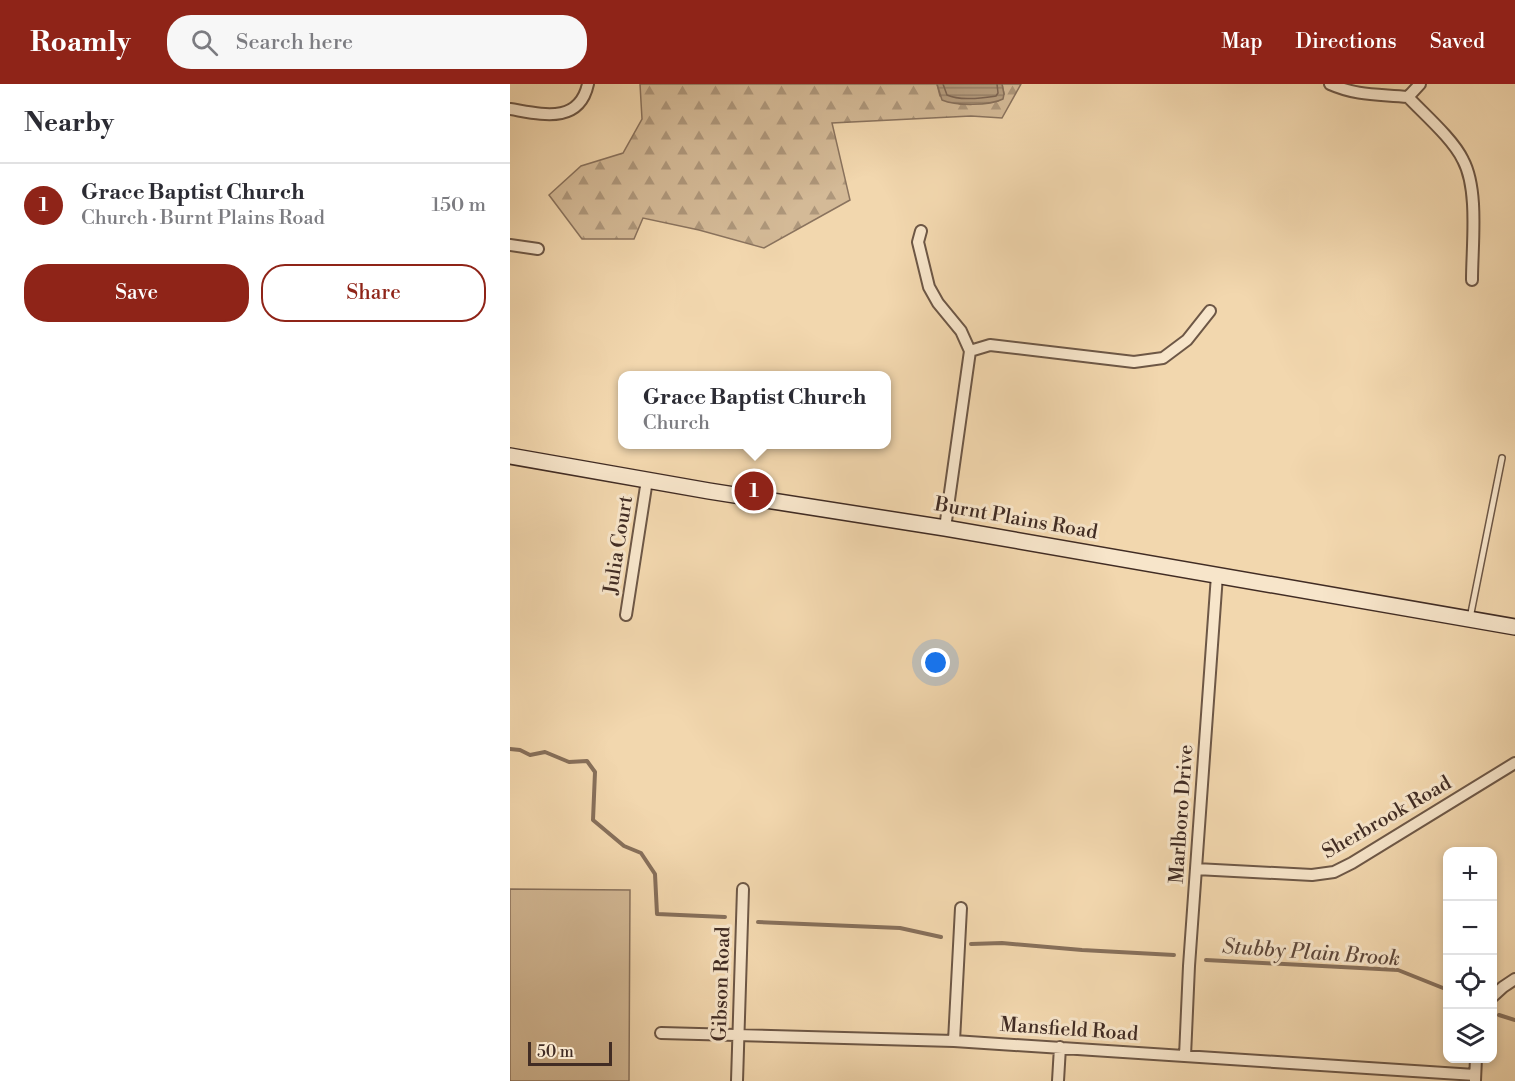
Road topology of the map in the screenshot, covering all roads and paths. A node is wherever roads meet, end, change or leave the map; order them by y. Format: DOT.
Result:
graph roads {
  1 [pos="588,84"];
  2 [pos="1330,84"];
  3 [pos="1420,84"];
  4 [pos="1407,97"];
  5 [pos="510,109"];
  6 [pos="921,231"];
  7 [pos="510,245"];
  8 [pos="538,249"];
  9 [pos="1472,280"];
  10 [pos="1210,311"];
  11 [pos="969,351"];
  12 [pos="510,456"];
  13 [pos="1502,458"];
  14 [pos="647,480"];
  15 [pos="945,528"];
  16 [pos="1217,575"];
  17 [pos="626,615"];
  18 [pos="1470,620"];
  19 [pos="1515,627"];
  20 [pos="1515,763"];
  21 [pos="1196,868"];
  22 [pos="743,889"];
  23 [pos="961,908"];
  24 [pos="1515,979"];
  25 [pos="1497,992"];
  26 [pos="661,1033"];
  27 [pos="737,1035"];
  28 [pos="954,1041"];
  29 [pos="1060,1047"];
  30 [pos="1185,1056"];
  31 [pos="1476,1063"];
  32 [pos="1475,1078"];
  33 [pos="737,1081"];
  34 [pos="1058,1081"];
  1 -- 5 [label="street"];
  2 -- 4 [label="street"];
  3 -- 4 [label="street"];
  4 -- 9 [label="street"];
  6 -- 11 [label="street"];
  7 -- 8 [label="street"];
  10 -- 11 [label="street"];
  11 -- 15 [label="street"];
  12 -- 14 [label="main road, Burnt Plains Road"];
  13 -- 18 [label="lane"];
  14 -- 15 [label="main road, Burnt Plains Road"];
  14 -- 17 [label="street, Julia Court"];
  15 -- 16 [label="main road, Burnt Plains Road"];
  16 -- 18 [label="main road, Burnt Plains Road"];
  16 -- 21 [label="street, Marlboro Drive"];
  18 -- 19 [label="main road, Burnt Plains Road"];
  20 -- 21 [label="street, Sherbrook Road"];
  21 -- 30 [label="street, Marlboro Drive"];
  22 -- 27 [label="street, Gibson Road"];
  23 -- 28 [label="street"];
  24 -- 25 [label="street"];
  26 -- 27 [label="street, Mansfield Road"];
  27 -- 28 [label="street, Mansfield Road"];
  27 -- 33 [label="street, Gibson Road"];
  28 -- 29 [label="street, Mansfield Road"];
  29 -- 30 [label="street, Mansfield Road"];
  29 -- 34 [label="street"];
  30 -- 32 [label="street, Mansfield Road"];
  31 -- 32 [label="street"];
}
